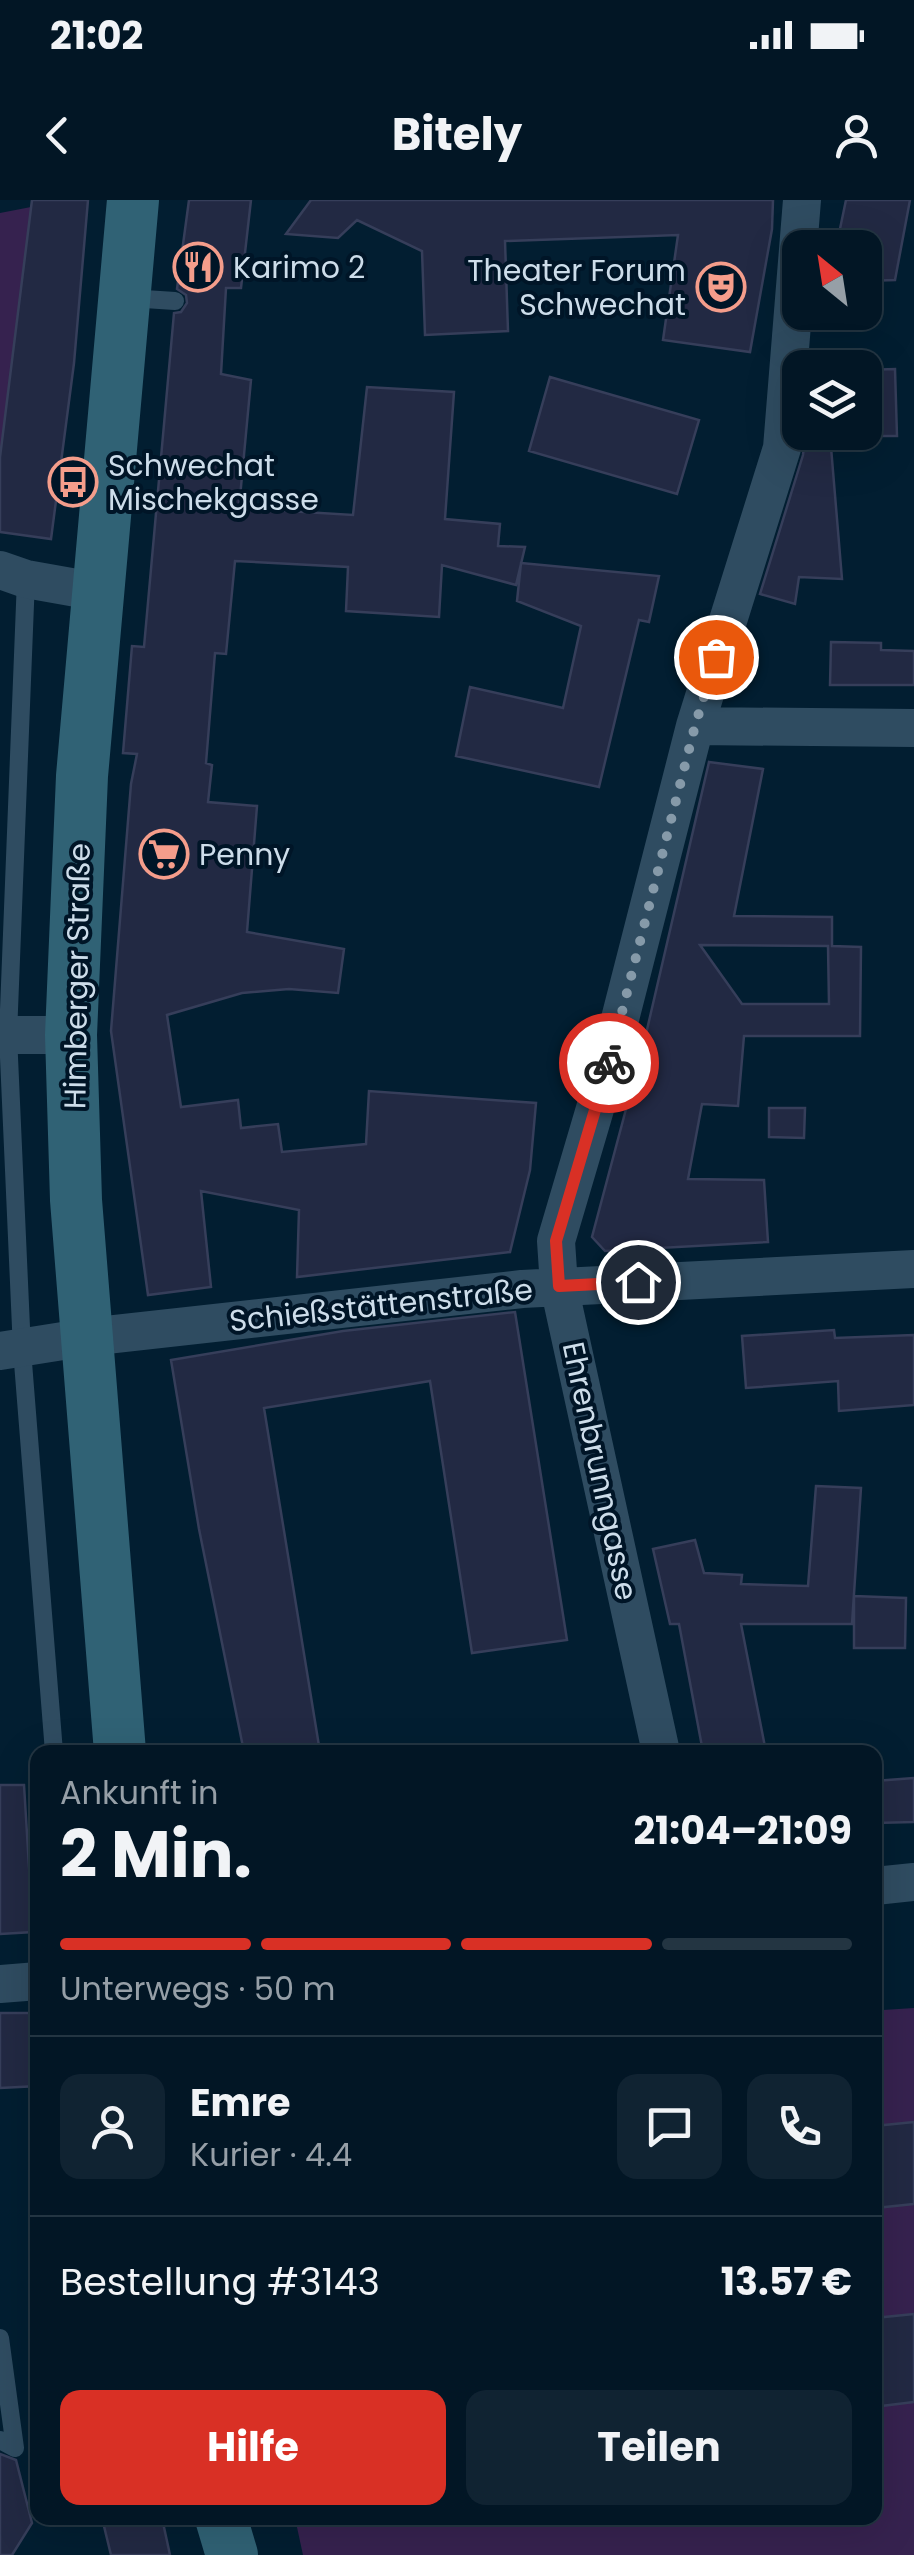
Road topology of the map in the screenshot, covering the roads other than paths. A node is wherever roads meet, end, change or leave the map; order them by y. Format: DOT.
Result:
graph roads {
  1 [pos="134,200"];
  2 [pos="802,200"];
  3 [pos="124,298"];
  4 [pos="175,301"];
  5 [pos="13,575"];
  6 [pos="98,592"];
  7 [pos="695,726"];
  8 [pos="914,728"];
  9 [pos="4,1035"];
  10 [pos="71,1035"];
  11 [pos="914,1269"];
  12 [pos="559,1286"];
  13 [pos="88,1337"];
  14 [pos="11,1350"];
  15 [pos="53,1745"];
  16 [pos="119,1745"];
  17 [pos="659,1745"];
  18 [pos="914,1882"];
  19 [pos="882,1885"];
  20 [pos="30,1982"];
  21 [pos="0,1984"];
  22 [pos="0,2338"];
  23 [pos="0,2440"];
  24 [pos="223,2525"];
  25 [pos="232,2555"];
  1 -- 3 [label="main road, Himberger Straße"];
  2 -- 7 [label="street, Ehrenbrunngasse"];
  3 -- 4 [label="lane"];
  3 -- 6 [label="main road, Himberger Straße"];
  5 -- 6 [label="street"];
  5 -- 9 [label="lane"];
  6 -- 10 [label="main road, Himberger Straße"];
  7 -- 8 [label="street"];
  7 -- 12 [label="street, Ehrenbrunngasse"];
  9 -- 10 [label="street"];
  9 -- 14 [label="lane"];
  10 -- 13 [label="main road, Himberger Straße"];
  11 -- 12 [label="street, Schießstättenstraße"];
  12 -- 13 [label="street, Schießstättenstraße"];
  12 -- 17 [label="street, Ehrenbrunngasse"];
  13 -- 14 [label="street, Schießstättenstraße"];
  13 -- 16 [label="main road, Himberger Straße"];
  14 -- 15 [label="lane"];
  18 -- 19 [label="street"];
  20 -- 21 [label="street"];
  22 -- 23 [label="lane"];
  24 -- 25 [label="main road"];
}
